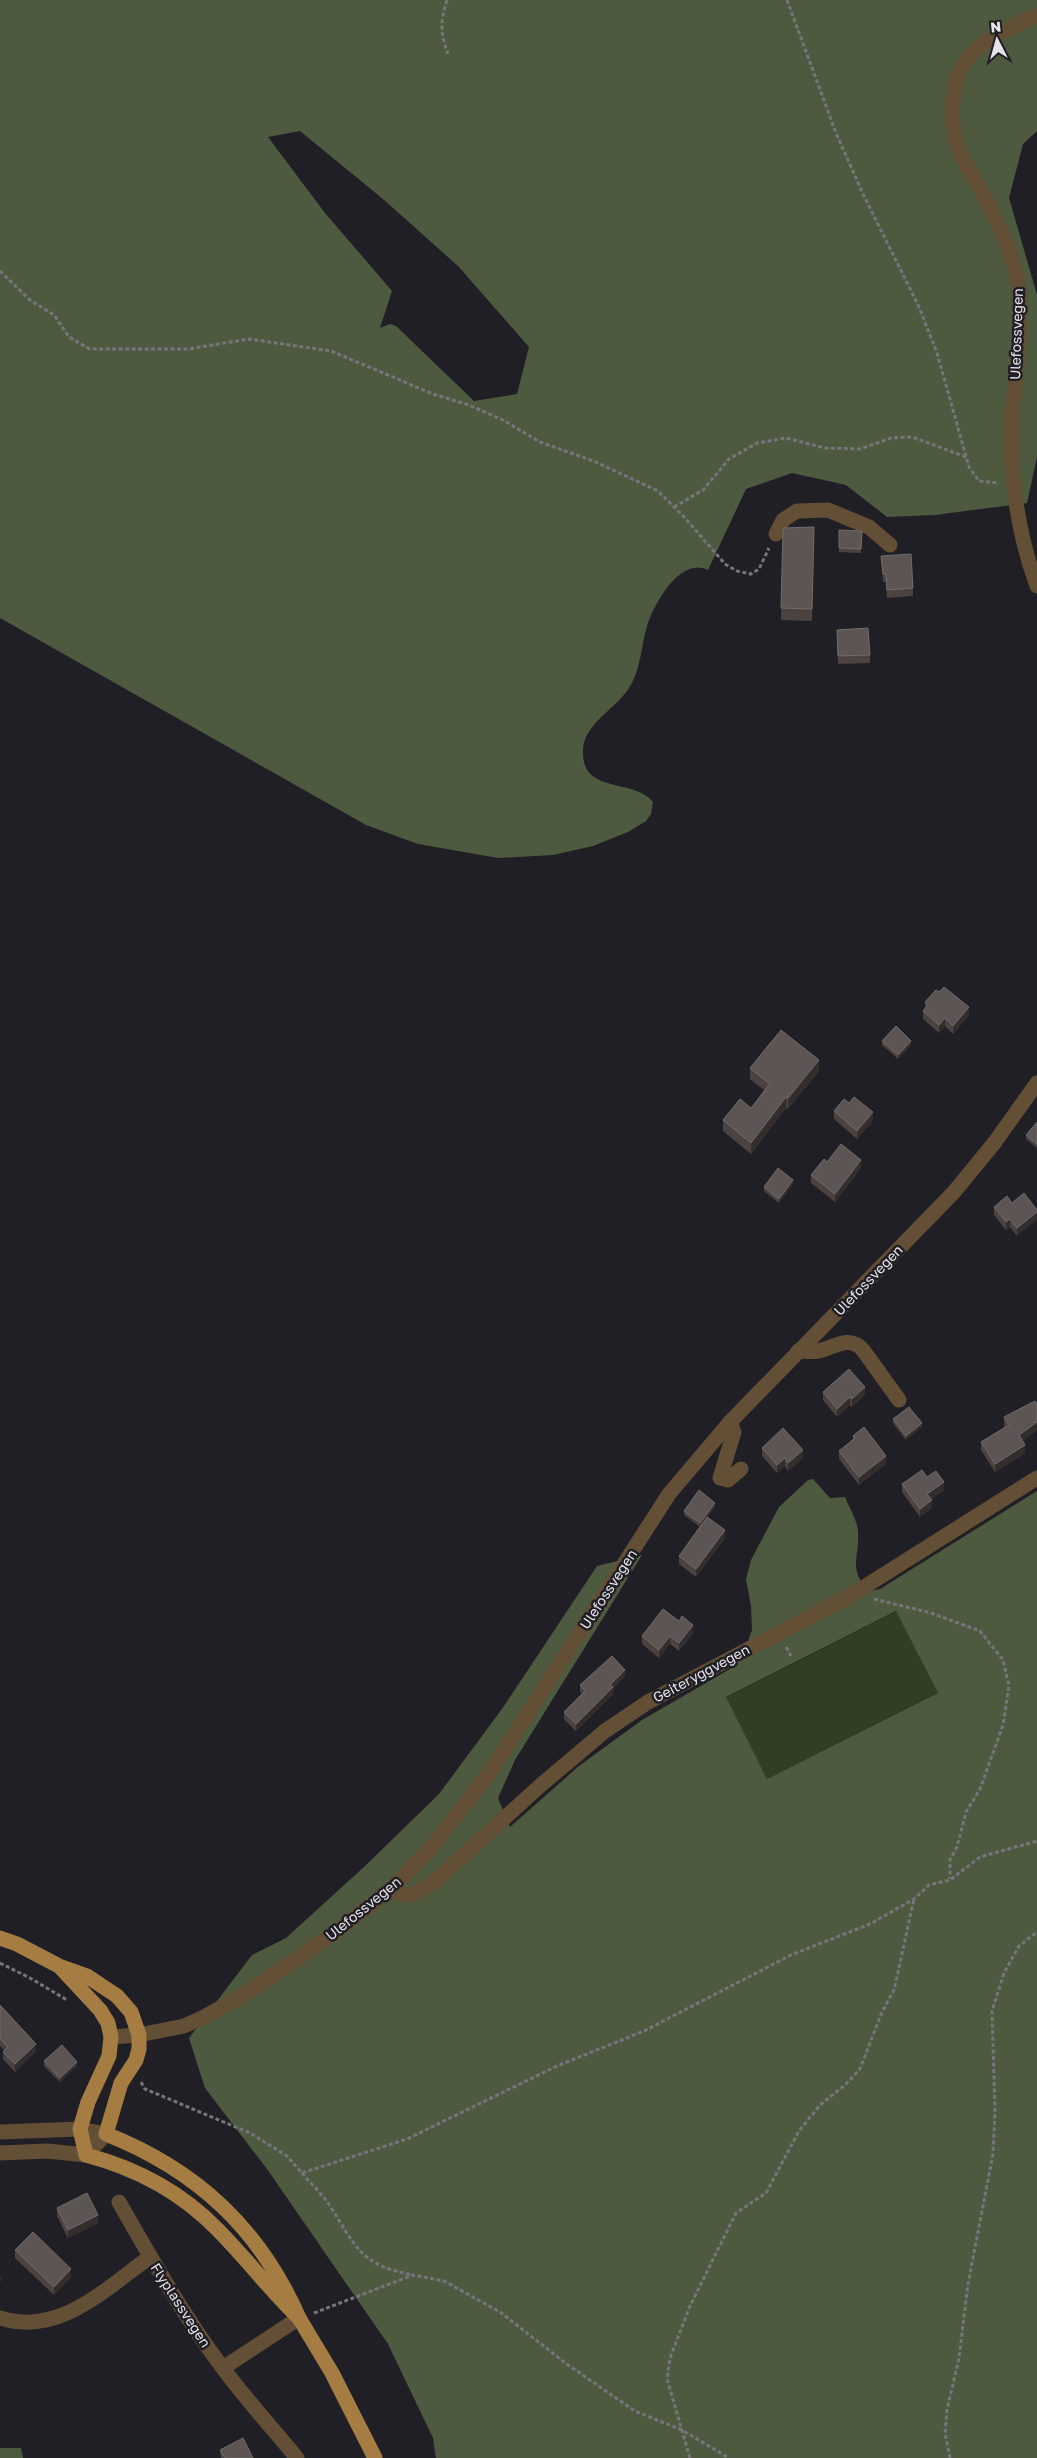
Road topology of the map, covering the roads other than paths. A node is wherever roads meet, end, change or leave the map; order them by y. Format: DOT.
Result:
graph roads {
  1 [pos="1037,16"];
  2 [pos="776,534"];
  3 [pos="1022,536"];
  4 [pos="1037,540"];
  5 [pos="890,545"];
  6 [pos="1037,586"];
  7 [pos="1037,1083"];
  8 [pos="798,1351"];
  9 [pos="899,1400"];
  10 [pos="730,1422"];
  11 [pos="741,1469"];
  12 [pos="1037,1478"];
  13 [pos="391,1889"];
  14 [pos="0,1938"];
  15 [pos="59,1966"];
  16 [pos="140,2035"];
  17 [pos="111,2037"];
  18 [pos="80,2129"];
  19 [pos="0,2132"];
  20 [pos="106,2134"];
  21 [pos="0,2153"];
  22 [pos="86,2155"];
  23 [pos="119,2202"];
  24 [pos="150,2257"];
  25 [pos="0,2318"];
  26 [pos="299,2318"];
  27 [pos="223,2368"];
  28 [pos="297,2458"];
  29 [pos="375,2458"];
  1 -- 3 [label="street, Ulefossvegen"];
  2 -- 5 [label="street"];
  3 -- 4 [label="street"];
  3 -- 6 [label="street, Ulefossvegen"];
  7 -- 8 [label="street, Ulefossvegen"];
  8 -- 9 [label="street"];
  8 -- 10 [label="street, Ulefossvegen"];
  10 -- 11 [label="street"];
  10 -- 13 [label="street, Ulefossvegen"];
  12 -- 13 [label="street, Geiteryggvegen"];
  13 -- 16 [label="street, Ulefossvegen"];
  14 -- 15 [label="main road"];
  15 -- 16 [label="main road"];
  15 -- 17 [label="main road"];
  16 -- 17 [label="street, Ulefossvegen"];
  16 -- 20 [label="main road"];
  17 -- 18 [label="main road"];
  18 -- 19 [label="street"];
  18 -- 20 [label="street"];
  18 -- 22 [label="main road"];
  20 -- 22 [label="street"];
  20 -- 26 [label="main road"];
  21 -- 22 [label="street"];
  22 -- 26 [label="main road"];
  23 -- 24 [label="street"];
  24 -- 25 [label="street, Flyplassvegen"];
  24 -- 27 [label="street, Flyplassvegen"];
  26 -- 27 [label="street"];
  26 -- 29 [label="main road"];
  27 -- 28 [label="street, Flyplassvegen"];
}
